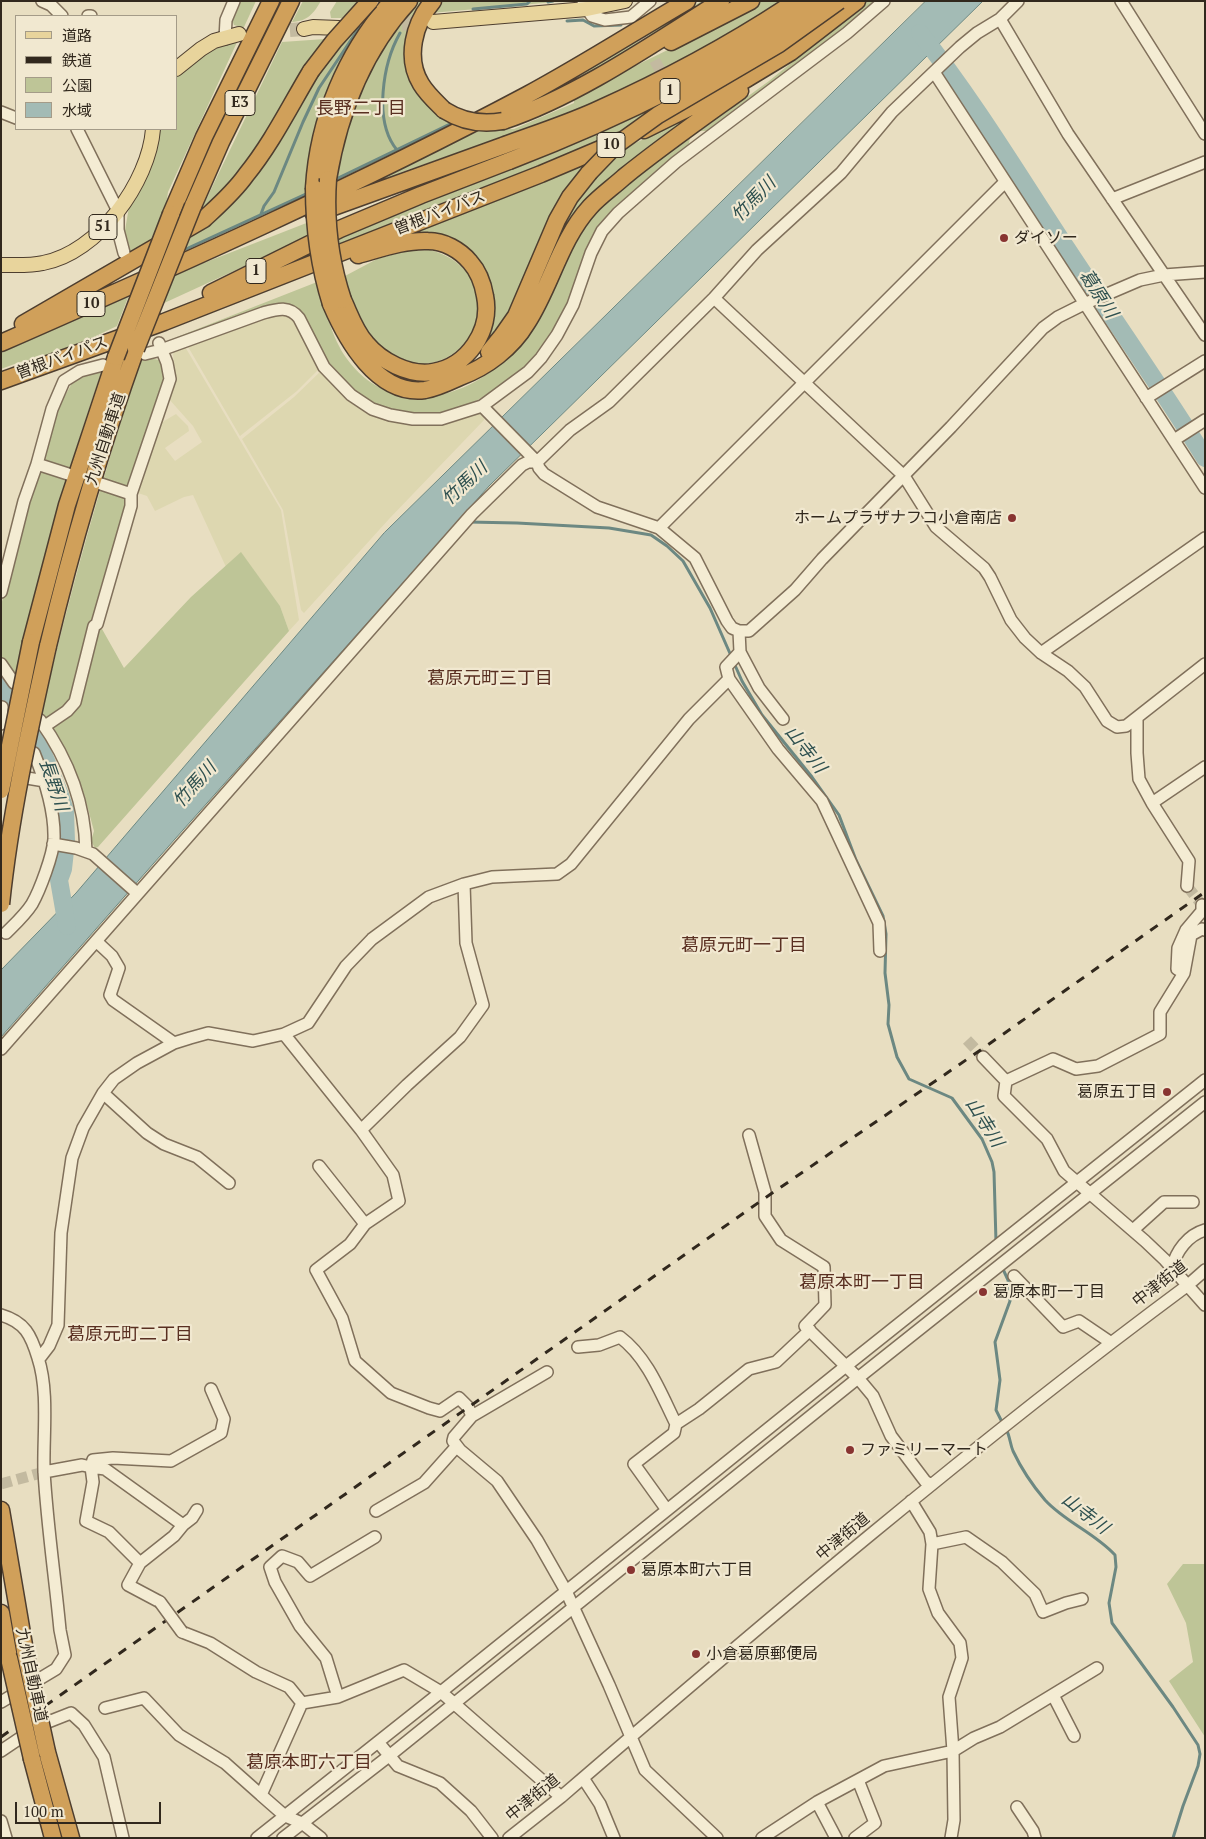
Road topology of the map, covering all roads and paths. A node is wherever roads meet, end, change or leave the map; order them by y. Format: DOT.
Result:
graph roads {
  1 [pos="42,1"];
  2 [pos="234,1"];
  3 [pos="267,1"];
  4 [pos="271,1"];
  5 [pos="291,1"];
  6 [pos="370,1"];
  7 [pos="392,1"];
  8 [pos="408,1"];
  9 [pos="433,1"];
  10 [pos="625,1"];
  11 [pos="650,1"];
  12 [pos="686,1"];
  13 [pos="721,1"];
  14 [pos="751,1"];
  15 [pos="796,1"];
  16 [pos="820,1"];
  17 [pos="839,1"];
  18 [pos="857,1"];
  19 [pos="884,1"];
  20 [pos="1018,1"];
  21 [pos="1121,1"];
  22 [pos="585,5"];
  23 [pos="61,15"];
  24 [pos="1000,19"];
  25 [pos="433,22"];
  26 [pos="339,28"];
  27 [pos="304,29"];
  28 [pos="239,34"];
  29 [pos="225,39"];
  30 [pos="791,52"];
  31 [pos="238,66"];
  32 [pos="178,67"];
  33 [pos="612,68"];
  34 [pos="934,72"];
  35 [pos="1,112"];
  36 [pos="15,118"];
  37 [pos="78,130"];
  38 [pos="153,130"];
  39 [pos="1205,134"];
  40 [pos="507,153"];
  41 [pos="1205,162"];
  42 [pos="1005,182"];
  43 [pos="321,184"];
  44 [pos="1112,199"];
  45 [pos="118,211"];
  46 [pos="124,253"];
  47 [pos="181,264"];
  48 [pos="1,265"];
  49 [pos="1205,272"];
  50 [pos="1164,275"];
  51 [pos="714,298"];
  52 [pos="337,302"];
  53 [pos="1084,304"];
  54 [pos="164,322"];
  55 [pos="1205,335"];
  56 [pos="1,337"];
  57 [pos="1,343"];
  58 [pos="160,347"];
  59 [pos="141,352"];
  60 [pos="56,361"];
  61 [pos="110,361"];
  62 [pos="1205,361"];
  63 [pos="70,377"];
  64 [pos="459,378"];
  65 [pos="1,381"];
  66 [pos="806,382"];
  67 [pos="1146,398"];
  68 [pos="482,406"];
  69 [pos="1205,420"];
  70 [pos="1174,440"];
  71 [pos="533,458"];
  72 [pos="37,464"];
  73 [pos="68,474"];
  74 [pos="904,476"];
  75 [pos="101,484"];
  76 [pos="1205,488"];
  77 [pos="132,494"];
  78 [pos="659,528"];
  79 [pos="1205,538"];
  80 [pos="1,592"];
  81 [pos="739,631"];
  82 [pos="740,652"];
  83 [pos="1041,653"];
  84 [pos="1,664"];
  85 [pos="1205,664"];
  86 [pos="729,679"];
  87 [pos="14,683"];
  88 [pos="1138,718"];
  89 [pos="783,719"];
  90 [pos="34,753"];
  91 [pos="1205,767"];
  92 [pos="1,774"];
  93 [pos="45,781"];
  94 [pos="1,790"];
  95 [pos="1152,803"];
  96 [pos="55,844"];
  97 [pos="81,849"];
  98 [pos="464,884"];
  99 [pos="1187,886"];
  100 [pos="135,892"];
  101 [pos="1,904"];
  102 [pos="1202,905"];
  103 [pos="1205,930"];
  104 [pos="6,933"];
  105 [pos="96,941"];
  106 [pos="880,951"];
  107 [pos="1184,973"];
  108 [pos="284,1034"];
  109 [pos="174,1043"];
  110 [pos="1,1048"];
  111 [pos="983,1057"];
  112 [pos="1205,1080"];
  113 [pos="1006,1081"];
  114 [pos="103,1094"];
  115 [pos="1205,1102"];
  116 [pos="361,1130"];
  117 [pos="749,1135"];
  118 [pos="319,1166"];
  119 [pos="1077,1182"];
  120 [pos="229,1183"];
  121 [pos="1089,1194"];
  122 [pos="1193,1202"];
  123 [pos="365,1224"];
  124 [pos="1132,1230"];
  125 [pos="1205,1230"];
  126 [pos="1172,1268"];
  127 [pos="1205,1270"];
  128 [pos="1014,1276"];
  129 [pos="1188,1285"];
  130 [pos="1205,1305"];
  131 [pos="1,1315"];
  132 [pos="810,1330"];
  133 [pos="1110,1342"];
  134 [pos="578,1347"];
  135 [pos="39,1359"];
  136 [pos="846,1366"];
  137 [pos="547,1372"];
  138 [pos="858,1378"];
  139 [pos="211,1389"];
  140 [pos="472,1416"];
  141 [pos="676,1424"];
  142 [pos="457,1446"];
  143 [pos="91,1468"];
  144 [pos="44,1472"];
  145 [pos="930,1484"];
  146 [pos="911,1500"];
  147 [pos="1,1510"];
  148 [pos="197,1510"];
  149 [pos="666,1510"];
  150 [pos="376,1511"];
  151 [pos="183,1525"];
  152 [pos="375,1537"];
  153 [pos="932,1544"];
  154 [pos="140,1563"];
  155 [pos="566,1591"];
  156 [pos="1082,1599"];
  157 [pos="573,1608"];
  158 [pos="1,1613"];
  159 [pos="1097,1668"];
  160 [pos="441,1692"];
  161 [pos="1053,1695"];
  162 [pos="338,1697"];
  163 [pos="1,1702"];
  164 [pos="302,1703"];
  165 [pos="454,1703"];
  166 [pos="105,1708"];
  167 [pos="1074,1736"];
  168 [pos="631,1737"];
  169 [pos="378,1742"];
  170 [pos="1,1751"];
  171 [pos="953,1751"];
  172 [pos="389,1756"];
  173 [pos="584,1778"];
  174 [pos="858,1780"];
  175 [pos="261,1795"];
  176 [pos="561,1797"];
  177 [pos="817,1802"];
  178 [pos="1017,1807"];
  179 [pos="285,1816"];
  180 [pos="1,1821"];
  181 [pos="302,1823"];
  182 [pos="6,1838"];
  183 [pos="53,1838"];
  184 [pos="71,1838"];
  185 [pos="123,1838"];
  186 [pos="257,1838"];
  187 [pos="283,1838"];
  188 [pos="321,1838"];
  189 [pos="492,1838"];
  190 [pos="509,1838"];
  191 [pos="614,1838"];
  192 [pos="717,1838"];
  193 [pos="762,1838"];
  194 [pos="836,1838"];
  195 [pos="855,1838"];
  196 [pos="951,1838"];
  197 [pos="1035,1838"];
  1 -- 23 [label="street"];
  2 -- 29 [label="street"];
  3 -- 31 [label="highway"];
  4 -- 31 [label="highway, 九州自動車道 / E3"];
  5 -- 59 [label="highway, 九州自動車道 / E3, bridge"];
  6 -- 56 [label="highway, bridge"];
  7 -- 43 [label="highway"];
  8 -- 43 [label="highway"];
  9 -- 33 [label="highway, bridge"];
  10 -- 22 [label="main road"];
  11 -- 22 [label="street"];
  12 -- 47 [label="highway, 10"];
  13 -- 33 [label="highway"];
  14 -- 33 [label="highway"];
  15 -- 40 [label="highway, 1, bridge"];
  16 -- 40 [label="highway, 1, bridge"];
  17 -- 64 [label="highway, bridge"];
  18 -- 30 [label="highway, 曽根バイパス / 10"];
  19 -- 68 [label="street"];
  20 -- 24 [label="street"];
  21 -- 39 [label="street"];
  22 -- 25 [label="main road"];
  24 -- 34 [label="street"];
  24 -- 44 [label="street"];
  26 -- 27 [label="main road"];
  28 -- 29 [label="main road"];
  29 -- 32 [label="main road"];
  30 -- 54 [label="highway, 曽根バイパス / 10"];
  30 -- 64 [label="highway"];
  31 -- 61 [label="highway, 九州自動車道 / E3, bridge"];
  34 -- 42 [label="street"];
  34 -- 51 [label="street"];
  35 -- 36 [label="street"];
  37 -- 45 [label="street"];
  38 -- 45 [label="main road, 51"];
  40 -- 47 [label="highway, 1"];
  40 -- 60 [label="highway, 1"];
  41 -- 44 [label="street"];
  42 -- 53 [label="street"];
  42 -- 66 [label="street"];
  43 -- 52 [label="highway, bridge"];
  44 -- 50 [label="street"];
  45 -- 46 [label="street"];
  45 -- 48 [label="main road, 51"];
  47 -- 57 [label="highway, 10"];
  49 -- 50 [label="street"];
  50 -- 53 [label="street"];
  50 -- 55 [label="street"];
  51 -- 66 [label="street"];
  51 -- 71 [label="street"];
  52 -- 54 [label="highway"];
  52 -- 64 [label="highway"];
  53 -- 67 [label="street"];
  53 -- 74 [label="street"];
  54 -- 60 [label="highway, 曽根バイパス / 10"];
  58 -- 59 [label="street"];
  58 -- 68 [label="street"];
  58 -- 77 [label="street"];
  59 -- 101 [label="highway, 九州自動車道, bridge"];
  60 -- 63 [label="street"];
  60 -- 65 [label="highway, 曽根バイパス / 10"];
  61 -- 63 [label="street"];
  61 -- 94 [label="highway, 九州自動車道, bridge"];
  62 -- 67 [label="street"];
  63 -- 72 [label="street"];
  66 -- 74 [label="street"];
  66 -- 78 [label="street"];
  67 -- 70 [label="street"];
  68 -- 71 [label="street"];
  69 -- 70 [label="street"];
  70 -- 76 [label="street"];
  71 -- 78 [label="street"];
  71 -- 100 [label="street"];
  72 -- 73 [label="street"];
  72 -- 80 [label="street"];
  74 -- 81 [label="street"];
  74 -- 83 [label="street"];
  75 -- 77 [label="street"];
  77 -- 97 [label="street"];
  78 -- 81 [label="street"];
  79 -- 83 [label="street"];
  81 -- 82 [label="street"];
  82 -- 86 [label="street"];
  82 -- 89 [label="street"];
  83 -- 88 [label="street"];
  84 -- 87 [label="street"];
  85 -- 88 [label="street"];
  86 -- 98 [label="street"];
  86 -- 106 [label="street"];
  88 -- 95 [label="street"];
  90 -- 93 [label="street"];
  91 -- 95 [label="street"];
  92 -- 93 [label="street"];
  93 -- 96 [label="street"];
  95 -- 99 [label="street"];
  96 -- 97 [label="street"];
  96 -- 104 [label="street"];
  97 -- 100 [label="street"];
  98 -- 108 [label="street"];
  98 -- 116 [label="street"];
  100 -- 105 [label="street"];
  102 -- 107 [label="street"];
  103 -- 107 [label="street"];
  105 -- 109 [label="street"];
  105 -- 110 [label="street"];
  107 -- 113 [label="street"];
  108 -- 109 [label="street"];
  108 -- 116 [label="street"];
  109 -- 114 [label="street"];
  111 -- 113 [label="street"];
  112 -- 119 [label="street"];
  113 -- 119 [label="street"];
  114 -- 120 [label="street"];
  114 -- 135 [label="street"];
  115 -- 121 [label="street"];
  116 -- 123 [label="street"];
  117 -- 132 [label="street"];
  118 -- 123 [label="street"];
  119 -- 121 [label="street"];
  119 -- 136 [label="street"];
  121 -- 124 [label="street"];
  121 -- 138 [label="street"];
  122 -- 124 [label="street"];
  123 -- 140 [label="street"];
  124 -- 126 [label="street"];
  125 -- 126 [label="street"];
  126 -- 129 [label="street"];
  127 -- 129 [label="street, 中津街道"];
  128 -- 133 [label="street"];
  129 -- 130 [label="street"];
  129 -- 133 [label="street, 中津街道"];
  131 -- 135 [label="street"];
  132 -- 136 [label="street"];
  132 -- 141 [label="street"];
  133 -- 145 [label="street, 中津街道"];
  134 -- 141 [label="street"];
  135 -- 144 [label="street"];
  136 -- 138 [label="street"];
  136 -- 149 [label="street"];
  137 -- 140 [label="street"];
  138 -- 145 [label="street"];
  138 -- 157 [label="street"];
  139 -- 143 [label="street"];
  140 -- 142 [label="street"];
  141 -- 149 [label="street"];
  142 -- 150 [label="street"];
  142 -- 155 [label="street"];
  143 -- 144 [label="street"];
  143 -- 151 [label="street"];
  143 -- 154 [label="street"];
  144 -- 163 [label="street"];
  145 -- 146 [label="street, 中津街道"];
  146 -- 153 [label="street"];
  146 -- 168 [label="street, 中津街道"];
  147 -- 184 [label="highway, 九州自動車道, bridge"];
  148 -- 151 [label="street"];
  149 -- 155 [label="street"];
  151 -- 154 [label="street"];
  152 -- 162 [label="street"];
  153 -- 156 [label="street"];
  153 -- 171 [label="street"];
  154 -- 164 [label="street, bridge"];
  155 -- 157 [label="street"];
  155 -- 160 [label="street"];
  157 -- 165 [label="street"];
  157 -- 168 [label="street"];
  158 -- 183 [label="highway, 九州自動車道, bridge"];
  159 -- 161 [label="street"];
  160 -- 162 [label="street"];
  160 -- 165 [label="street"];
  160 -- 169 [label="street"];
  161 -- 167 [label="street"];
  161 -- 171 [label="street"];
  162 -- 164 [label="street"];
  164 -- 175 [label="street"];
  165 -- 172 [label="street"];
  165 -- 176 [label="street"];
  166 -- 175 [label="street"];
  168 -- 173 [label="street, 中津街道"];
  168 -- 192 [label="street"];
  169 -- 172 [label="street"];
  169 -- 179 [label="street"];
  170 -- 185 [label="street"];
  171 -- 174 [label="street"];
  171 -- 196 [label="street"];
  172 -- 181 [label="street"];
  172 -- 189 [label="street"];
  173 -- 176 [label="street, 中津街道"];
  173 -- 191 [label="street"];
  174 -- 177 [label="street"];
  174 -- 195 [label="street"];
  175 -- 179 [label="street"];
  176 -- 190 [label="street, 中津街道"];
  177 -- 193 [label="street"];
  177 -- 194 [label="street"];
  178 -- 197 [label="street"];
  179 -- 181 [label="street"];
  179 -- 186 [label="street"];
  180 -- 182 [label="street"];
  181 -- 187 [label="street"];
  181 -- 188 [label="street"];
}
